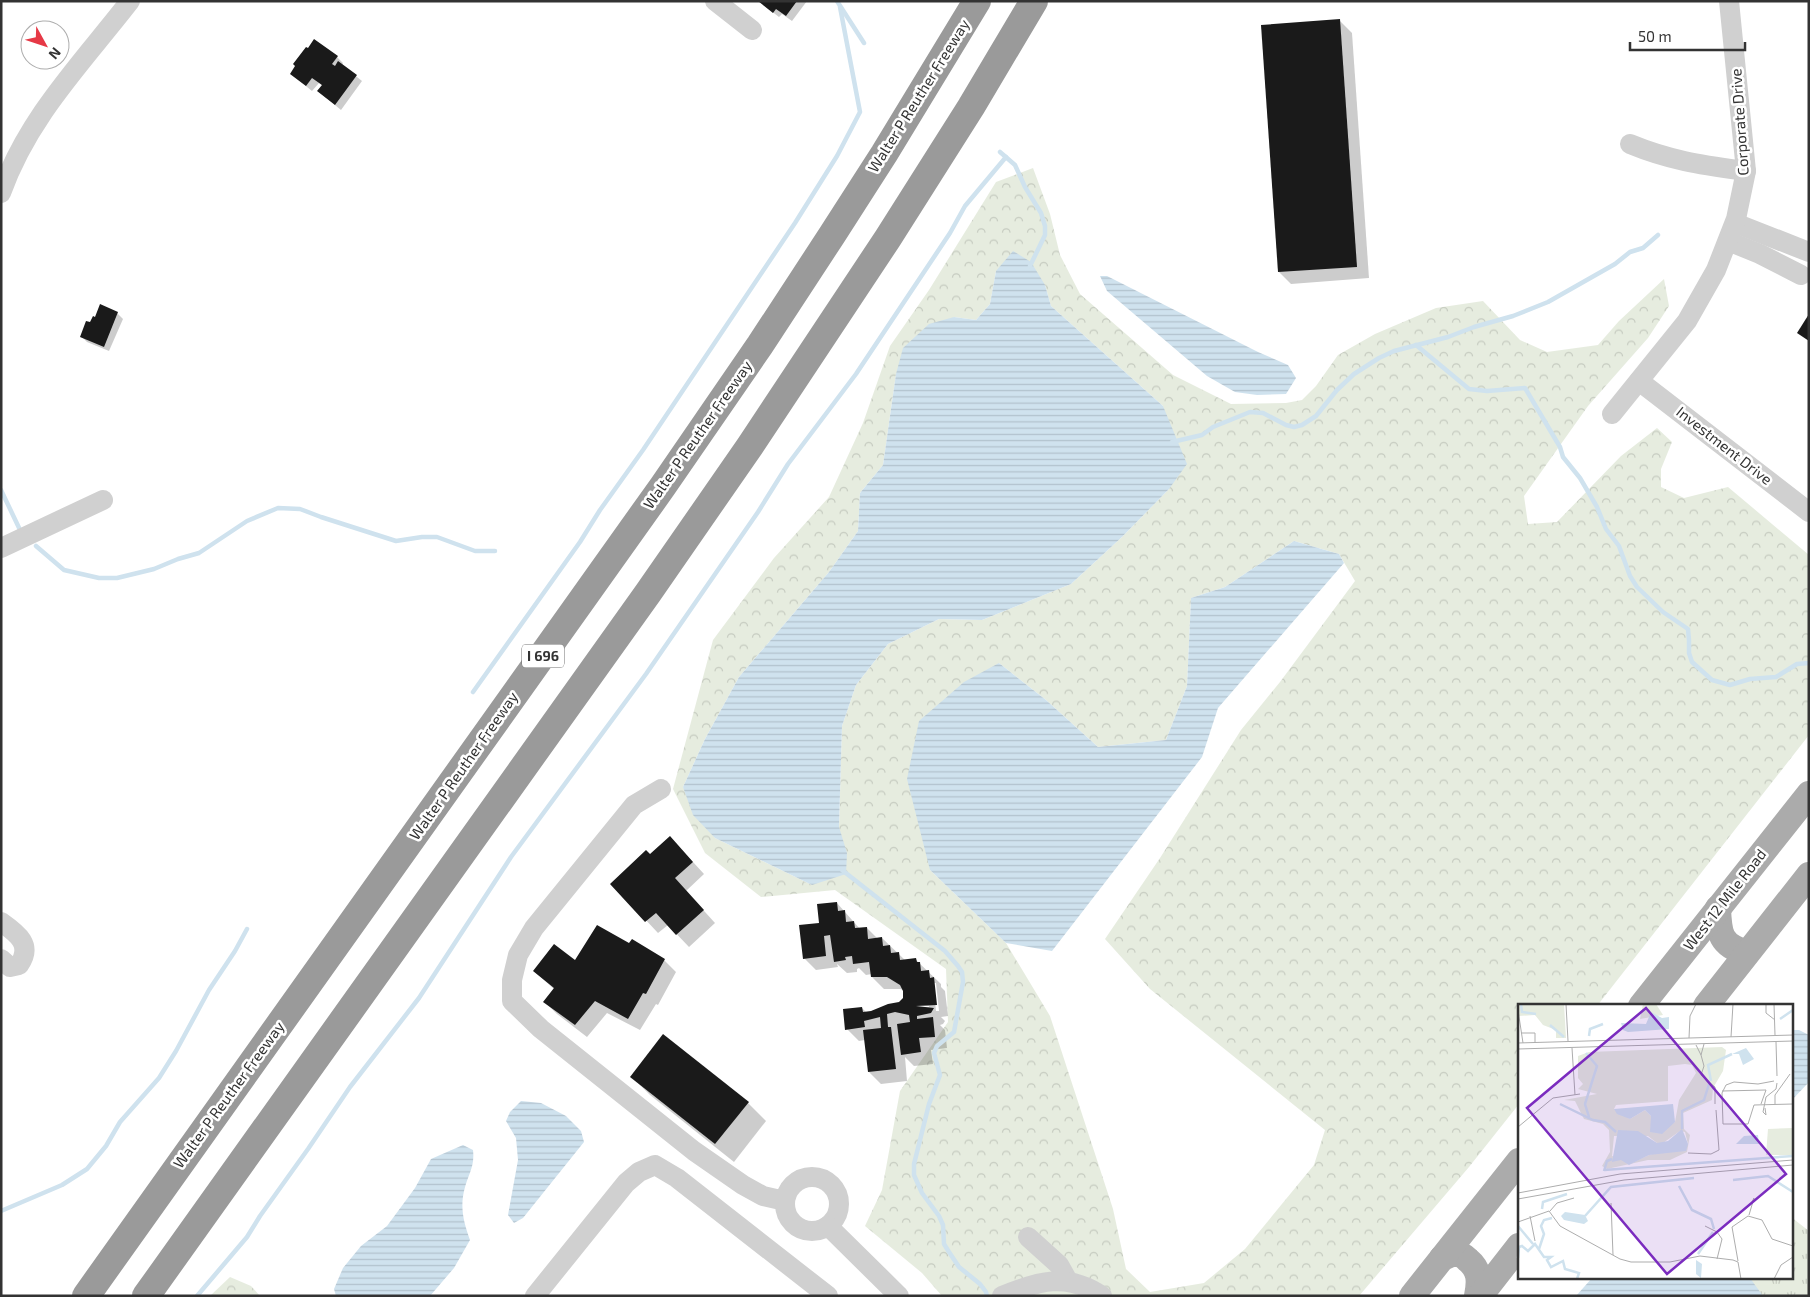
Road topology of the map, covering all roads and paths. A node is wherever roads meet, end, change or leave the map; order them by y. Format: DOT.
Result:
graph roads {
  1 [pos="130,1"];
  2 [pos="715,1"];
  3 [pos="978,1"];
  4 [pos="1034,1"];
  5 [pos="1729,1"];
  6 [pos="752,30"];
  7 [pos="1630,144"];
  8 [pos="1746,171"];
  9 [pos="1,193"];
  10 [pos="1731,232"];
  11 [pos="1809,252"];
  12 [pos="1801,275"];
  13 [pos="1639,380"];
  14 [pos="1612,414"];
  15 [pos="103,500"];
  16 [pos="1808,510"];
  17 [pos="1,548"];
  18 [pos="661,789"];
  19 [pos="1809,794"];
  20 [pos="1809,874"];
  21 [pos="1718,908"];
  22 [pos="1,922"];
  23 [pos="1747,953"];
  24 [pos="1,959"];
  25 [pos="1643,1004"];
  26 [pos="1708,1004"];
  27 [pos="1518,1162"];
  28 [pos="785,1201"];
  29 [pos="828,1226"];
  30 [pos="1028,1237"];
  31 [pos="1518,1247"];
  32 [pos="1442,1258"];
  33 [pos="1068,1282"];
  34 [pos="86,1296"];
  35 [pos="146,1296"];
  36 [pos="535,1296"];
  37 [pos="828,1296"];
  38 [pos="899,1296"];
  39 [pos="1002,1296"];
  40 [pos="1102,1296"];
  41 [pos="1412,1296"];
  42 [pos="1478,1296"];
  1 -- 9 [label="street"];
  2 -- 6 [label="street"];
  3 -- 34 [label="highway, Walter P Reuther Freeway / I 696"];
  4 -- 35 [label="highway"];
  5 -- 8 [label="street, Corporate Drive"];
  7 -- 8 [label="street"];
  8 -- 10 [label="street, Corporate Drive"];
  10 -- 11 [label="street"];
  10 -- 12 [label="street"];
  10 -- 13 [label="street, Corporate Drive"];
  13 -- 14 [label="street, Corporate Drive"];
  13 -- 16 [label="street, Investment Drive"];
  15 -- 17 [label="street"];
  18 -- 28 [label="street"];
  19 -- 21 [label="main road, West 12 Mile Road"];
  20 -- 23 [label="main road"];
  21 -- 23 [label="main road"];
  21 -- 25 [label="main road, West 12 Mile Road"];
  22 -- 24 [label="street"];
  23 -- 26 [label="main road"];
  27 -- 32 [label="main road"];
  28 -- 29 [label="street"];
  28 -- 29 [label="street"];
  29 -- 38 [label="street"];
  30 -- 33 [label="street"];
  31 -- 42 [label="main road"];
  32 -- 41 [label="main road"];
  32 -- 42 [label="main road"];
  33 -- 39 [label="street"];
  33 -- 40 [label="street"];
  36 -- 37 [label="street"];
}
